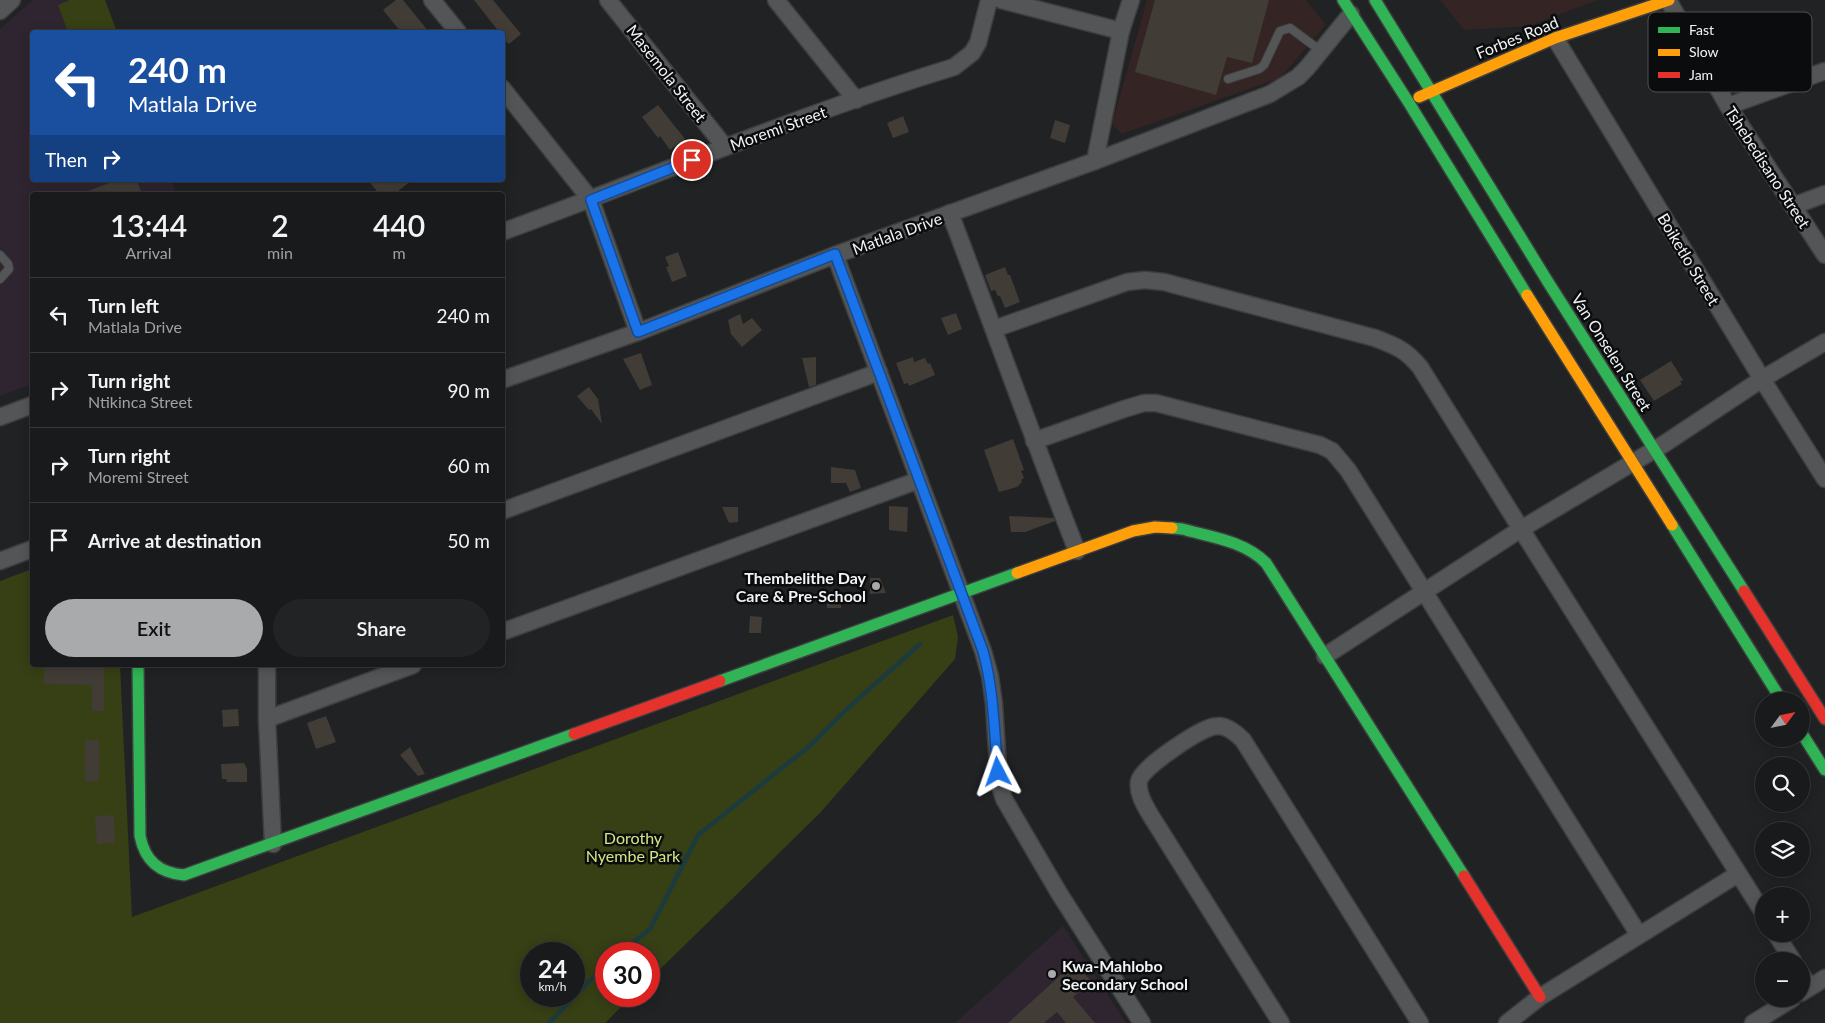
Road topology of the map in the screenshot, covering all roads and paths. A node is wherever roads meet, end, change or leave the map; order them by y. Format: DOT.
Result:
graph roads {
  1 [pos="12,0"];
  2 [pos="432,0"];
  3 [pos="608,0"];
  4 [pos="776,0"];
  5 [pos="989,0"];
  6 [pos="1001,0"];
  7 [pos="1130,0"];
  8 [pos="1375,0"];
  9 [pos="1669,0"];
  10 [pos="1347,7"];
  11 [pos="0,11"];
  12 [pos="1676,12"];
  13 [pos="456,30"];
  14 [pos="1121,31"];
  15 [pos="1555,38"];
  16 [pos="1321,51"];
  17 [pos="1825,71"];
  18 [pos="1812,76"];
  19 [pos="1228,79"];
  20 [pos="1431,91"];
  21 [pos="505,92"];
  22 [pos="1720,92"];
  23 [pos="1767,92"];
  24 [pos="856,100"];
  25 [pos="1409,103"];
  26 [pos="1728,106"];
  27 [pos="725,146"];
  28 [pos="1095,161"];
  29 [pos="1825,194"];
  30 [pos="591,200"];
  31 [pos="1793,206"];
  32 [pos="950,213"];
  33 [pos="505,231"];
  34 [pos="0,254"];
  35 [pos="835,254"];
  36 [pos="1825,255"];
  37 [pos="0,279"];
  38 [pos="994,329"];
  39 [pos="638,332"];
  40 [pos="1825,342"];
  41 [pos="879,372"];
  42 [pos="505,379"];
  43 [pos="1762,379"];
  44 [pos="30,406"];
  45 [pos="0,417"];
  46 [pos="1034,441"];
  47 [pos="1654,449"];
  48 [pos="1632,462"];
  49 [pos="1825,478"];
  50 [pos="919,480"];
  51 [pos="505,510"];
  52 [pos="1521,529"];
  53 [pos="30,550"];
  54 [pos="1077,551"];
  55 [pos="0,561"];
  56 [pos="1424,592"];
  57 [pos="960,593"];
  58 [pos="505,631"];
  59 [pos="1325,656"];
  60 [pos="138,667"];
  61 [pos="267,667"];
  62 [pos="408,667"];
  63 [pos="1776,692"];
  64 [pos="267,719"];
  65 [pos="1825,719"];
  66 [pos="1810,746"];
  67 [pos="1825,770"];
  68 [pos="273,844"];
  69 [pos="1738,874"];
  70 [pos="1755,900"];
  71 [pos="1639,935"];
  72 [pos="1825,978"];
  73 [pos="1810,983"];
  74 [pos="1540,997"];
  75 [pos="1779,1007"];
  76 [pos="1142,1023"];
  77 [pos="1281,1023"];
  78 [pos="1420,1023"];
  79 [pos="1507,1023"];
  80 [pos="1754,1023"];
  1 -- 11 [label="street"];
  2 -- 13 [label="street"];
  3 -- 27 [label="street, Masemola Street"];
  4 -- 24 [label="street"];
  5 -- 24 [label="street, Moremi Street"];
  6 -- 14 [label="street"];
  7 -- 14 [label="street"];
  8 -- 20 [label="street, Van Onselen Street"];
  9 -- 12 [label="street, Tshebedisano Street"];
  9 -- 15 [label="street, Forbes Road"];
  10 -- 16 [label="street, Matlala Drive"];
  10 -- 25 [label="street"];
  14 -- 28 [label="street"];
  15 -- 20 [label="street, Forbes Road"];
  15 -- 43 [label="street, Boiketlo Street"];
  16 -- 19 [label="lane"];
  16 -- 28 [label="street, Matlala Drive"];
  17 -- 18 [label="street"];
  20 -- 25 [label="street, Forbes Road"];
  20 -- 47 [label="street, Van Onselen Street"];
  21 -- 30 [label="street"];
  22 -- 26 [label="street, Tshebedisano Street"];
  23 -- 26 [label="street"];
  24 -- 27 [label="street, Moremi Street"];
  25 -- 48 [label="street"];
  26 -- 31 [label="street, Tshebedisano Street"];
  27 -- 30 [label="street, Moremi Street"];
  28 -- 32 [label="street, Matlala Drive"];
  29 -- 31 [label="street"];
  30 -- 33 [label="street, Moremi Street"];
  30 -- 39 [label="street"];
  31 -- 36 [label="street, Tshebedisano Street"];
  32 -- 35 [label="street, Matlala Drive"];
  32 -- 38 [label="street"];
  34 -- 37 [label="lane"];
  35 -- 39 [label="street, Matlala Drive"];
  35 -- 41 [label="street"];
  38 -- 46 [label="street"];
  38 -- 52 [label="street"];
  39 -- 42 [label="street, Matlala Drive"];
  40 -- 43 [label="street"];
  41 -- 50 [label="street"];
  41 -- 51 [label="street"];
  43 -- 47 [label="street"];
  43 -- 49 [label="street, Boiketlo Street"];
  44 -- 45 [label="street"];
  46 -- 54 [label="street"];
  46 -- 56 [label="street"];
  47 -- 48 [label="street"];
  47 -- 65 [label="street, Van Onselen Street"];
  48 -- 52 [label="street"];
  48 -- 63 [label="street"];
  50 -- 57 [label="street"];
  50 -- 58 [label="street"];
  52 -- 56 [label="street"];
  52 -- 69 [label="street"];
  53 -- 55 [label="street"];
  54 -- 57 [label="street"];
  54 -- 59 [label="street"];
  56 -- 59 [label="street"];
  56 -- 71 [label="street"];
  57 -- 68 [label="street"];
  57 -- 76 [label="street"];
  59 -- 74 [label="street"];
  60 -- 68 [label="street"];
  61 -- 64 [label="street"];
  62 -- 64 [label="street"];
  64 -- 68 [label="street"];
  66 -- 67 [label="street"];
  69 -- 70 [label="street"];
  69 -- 71 [label="street"];
  71 -- 74 [label="street"];
  72 -- 73 [label="street"];
  74 -- 79 [label="street"];
  75 -- 80 [label="street"];
  77 -- 78 [label="street"];
}
